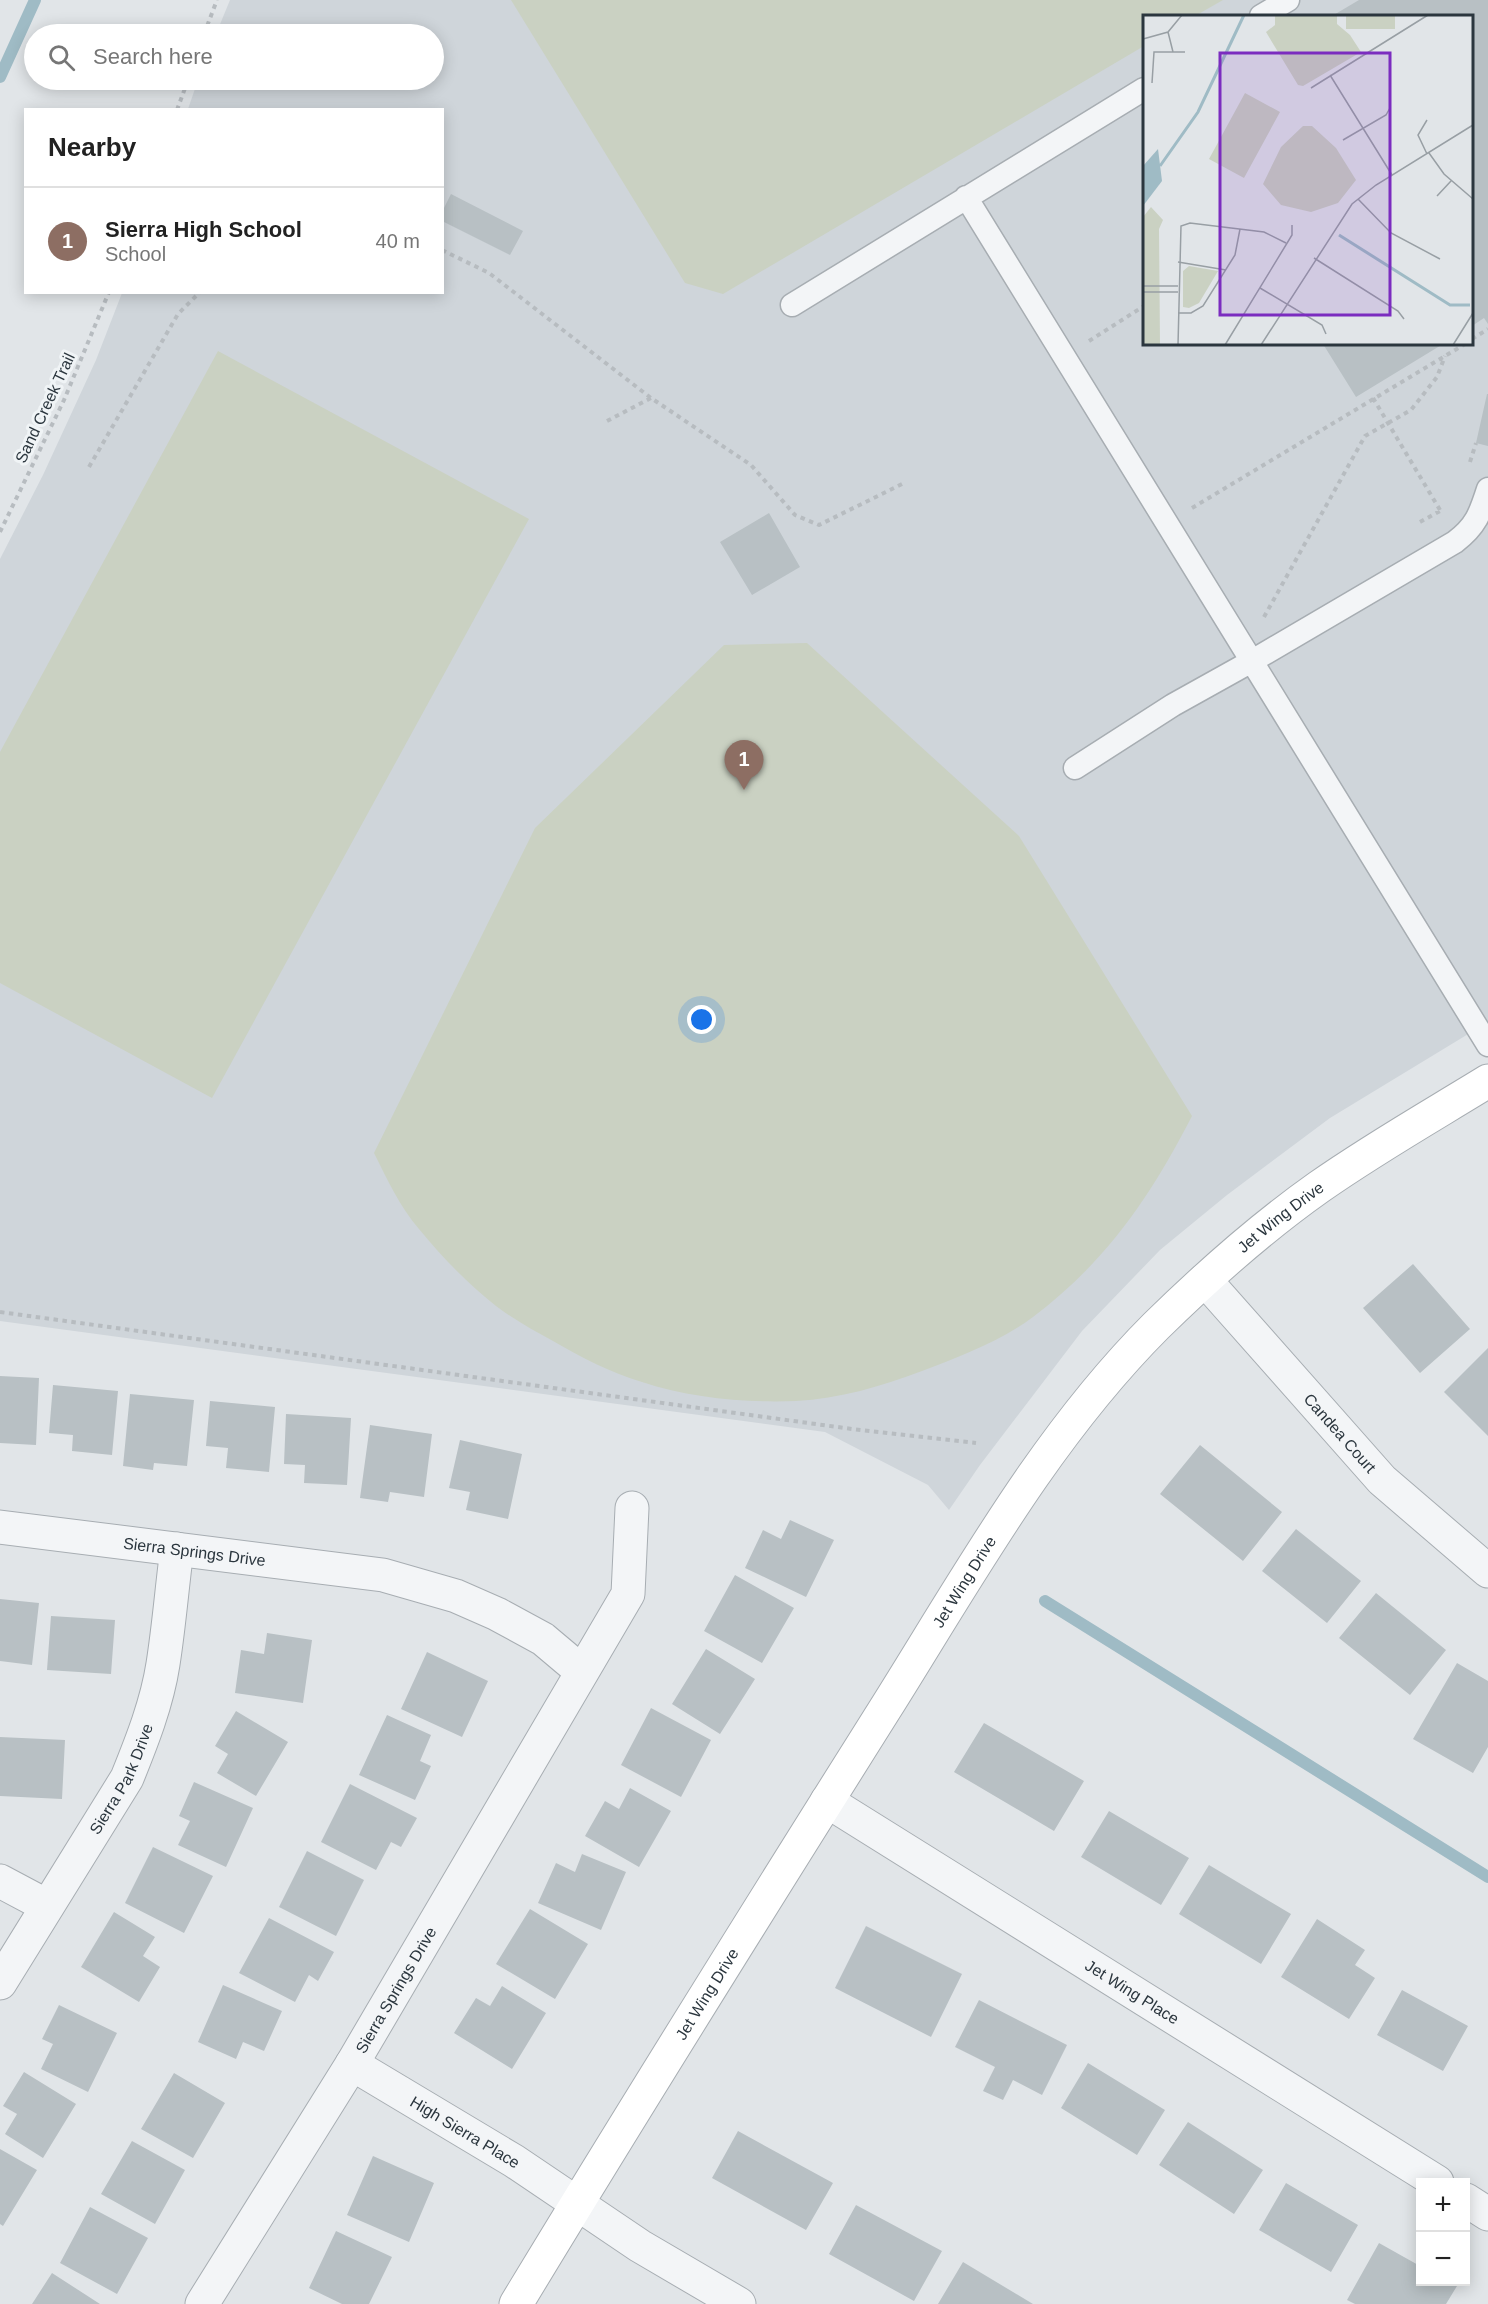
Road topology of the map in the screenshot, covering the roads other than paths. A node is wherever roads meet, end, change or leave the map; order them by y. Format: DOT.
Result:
graph roads {
  1 [pos="1288,0"];
  2 [pos="1263,15"];
  3 [pos="1143,90"];
  4 [pos="966,197"];
  5 [pos="792,305"];
  6 [pos="1488,489"];
  7 [pos="1252,661"];
  8 [pos="1075,768"];
  9 [pos="1488,1045"];
  10 [pos="1488,1081"];
  11 [pos="1205,1280"];
  12 [pos="632,1508"];
  13 [pos="0,1527"];
  14 [pos="177,1549"];
  15 [pos="1488,1571"];
  16 [pos="581,1671"];
  17 [pos="827,1801"];
  18 [pos="0,1881"];
  19 [pos="47,1906"];
  20 [pos="0,1983"];
  21 [pos="352,2064"];
  22 [pos="1431,2178"];
  23 [pos="1470,2203"];
  24 [pos="577,2204"];
  25 [pos="1488,2214"];
  26 [pos="202,2304"];
  27 [pos="516,2304"];
  28 [pos="739,2304"];
  1 -- 2 [label="lane"];
  3 -- 4 [label="lane"];
  4 -- 5 [label="lane"];
  4 -- 7 [label="lane"];
  6 -- 7 [label="lane"];
  7 -- 8 [label="lane"];
  7 -- 9 [label="lane"];
  10 -- 11 [label="main road, Jet Wing Drive"];
  11 -- 15 [label="street, Candea Court"];
  11 -- 17 [label="main road, Jet Wing Drive"];
  12 -- 16 [label="street, Sierra Springs Drive"];
  13 -- 14 [label="street, Sierra Springs Drive"];
  14 -- 16 [label="street, Sierra Springs Drive"];
  14 -- 19 [label="street, Sierra Park Drive"];
  16 -- 21 [label="street, Sierra Springs Drive"];
  17 -- 22 [label="street, Jet Wing Place"];
  17 -- 24 [label="main road, Jet Wing Drive"];
  18 -- 19 [label="street"];
  19 -- 20 [label="street, Sierra Park Drive"];
  21 -- 24 [label="street, High Sierra Place"];
  21 -- 26 [label="street, Sierra Springs Drive"];
  23 -- 25 [label="street"];
  24 -- 27 [label="main road, Jet Wing Drive"];
  24 -- 28 [label="street"];
}
